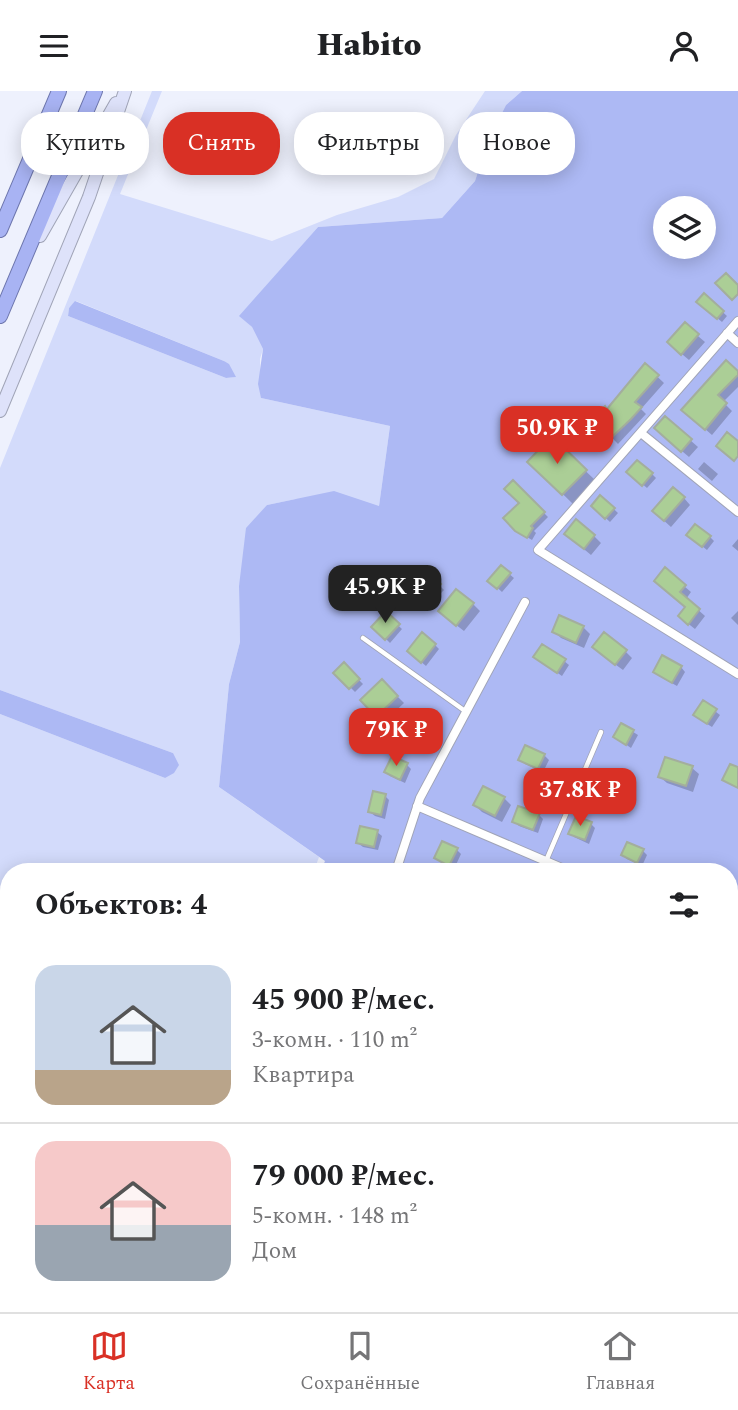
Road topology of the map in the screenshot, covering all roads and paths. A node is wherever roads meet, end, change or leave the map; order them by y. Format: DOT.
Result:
graph roads {
  1 [pos="59,91"];
  2 [pos="95,91"];
  3 [pos="124,91"];
  4 [pos="0,230"];
  5 [pos="17,276"];
  6 [pos="0,316"];
  7 [pos="738,321"];
  8 [pos="727,334"];
  9 [pos="738,343"];
  10 [pos="0,411"];
  11 [pos="641,433"];
  12 [pos="738,512"];
  13 [pos="525,602"];
  14 [pos="363,638"];
  15 [pos="738,674"];
  16 [pos="466,712"];
  17 [pos="601,732"];
  18 [pos="417,806"];
  19 [pos="546,862"];
  20 [pos="399,863"];
  1 -- 4 [label="highway"];
  2 -- 5 [label="highway"];
  3 -- 5 [label="main road"];
  3 -- 10 [label="main road"];
  5 -- 6 [label="highway"];
  7 -- 8 [label="street"];
  8 -- 9 [label="street"];
  8 -- 11 [label="street"];
  11 -- 12 [label="street"];
  11 -- 15 [label="street"];
  13 -- 16 [label="street"];
  14 -- 16 [label="lane"];
  16 -- 18 [label="street"];
  17 -- 19 [label="lane"];
  18 -- 19 [label="street"];
  18 -- 20 [label="street"];
}
